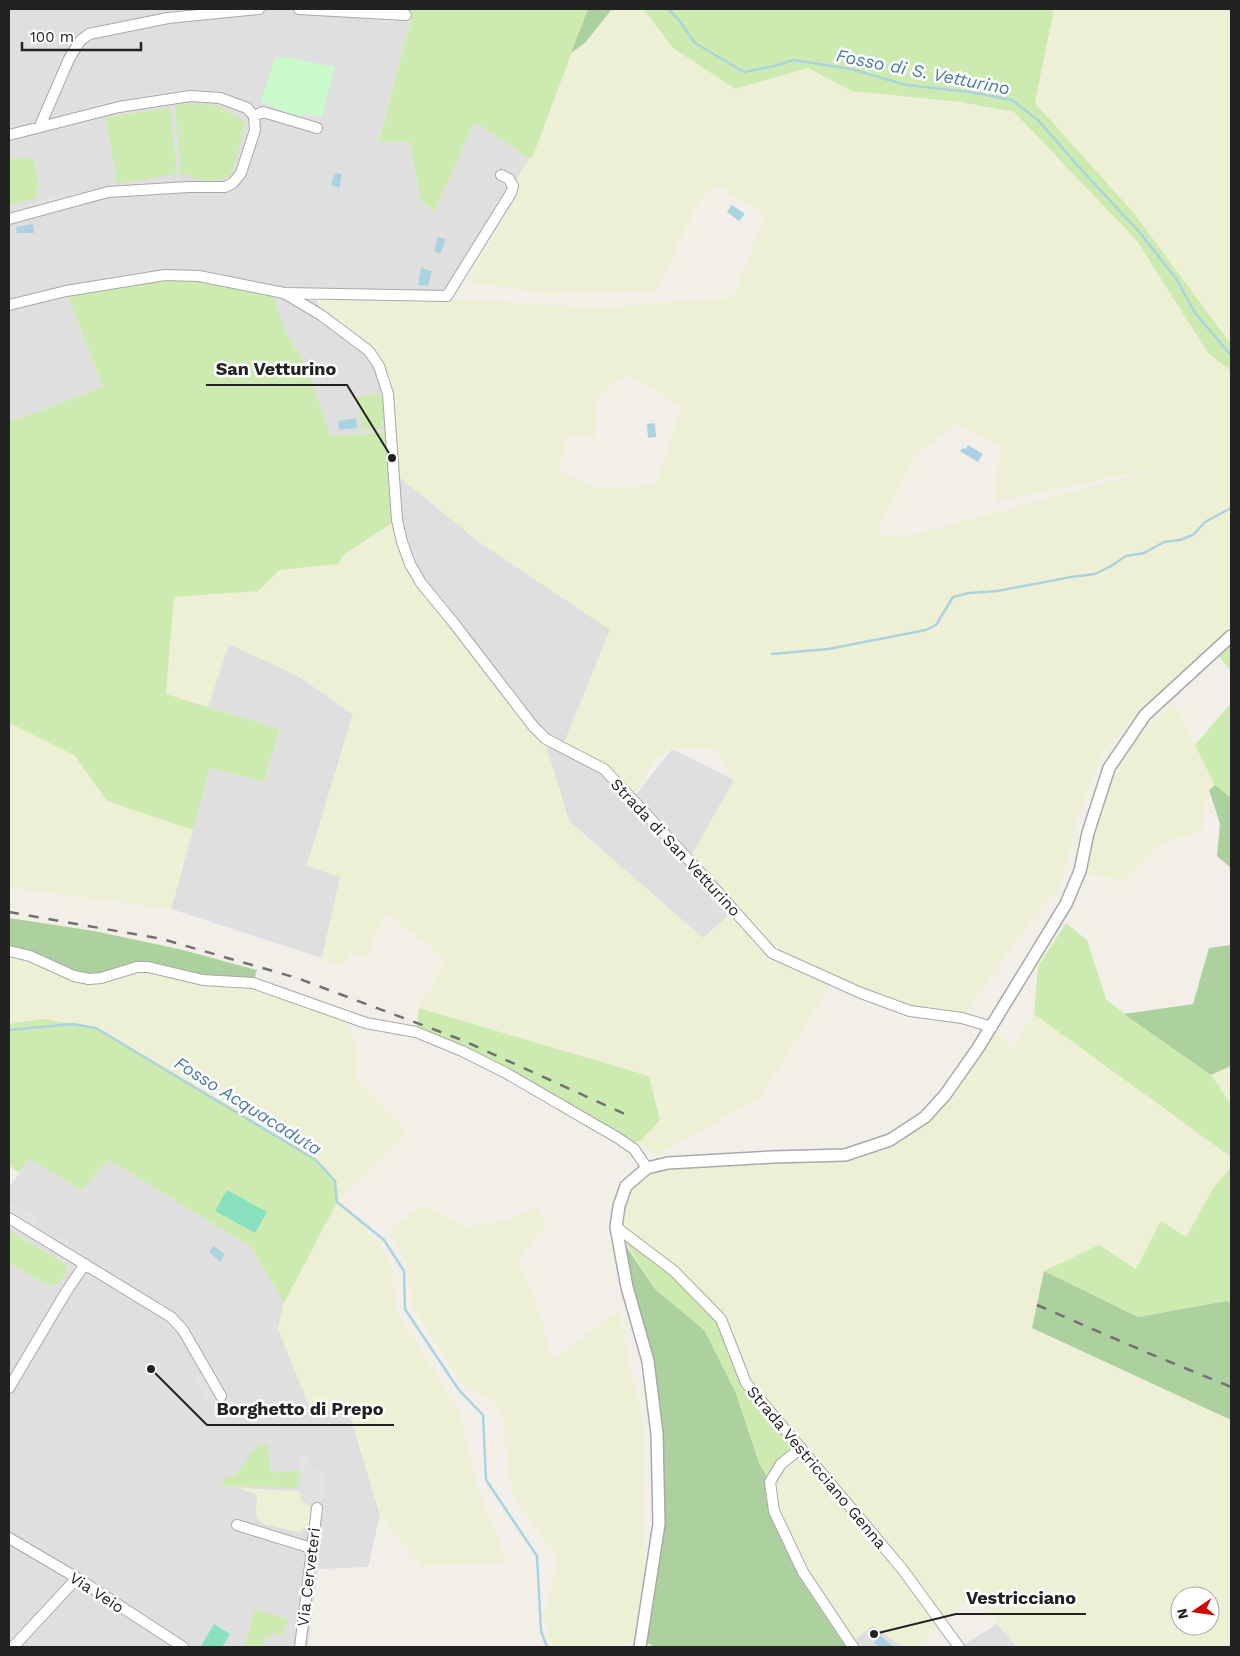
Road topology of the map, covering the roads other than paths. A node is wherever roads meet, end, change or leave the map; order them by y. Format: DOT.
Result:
graph roads {
  1 [pos="259,9"];
  2 [pos="299,9"];
  3 [pos="406,15"];
  4 [pos="254,116"];
  5 [pos="40,126"];
  6 [pos="317,128"];
  7 [pos="9,135"];
  8 [pos="502,175"];
  9 [pos="9,219"];
  10 [pos="284,293"];
  11 [pos="9,304"];
  12 [pos="1231,636"];
  13 [pos="9,951"];
  14 [pos="992,1027"];
  15 [pos="647,1168"];
  16 [pos="9,1218"];
  17 [pos="616,1227"];
  18 [pos="85,1264"];
  19 [pos="9,1388"];
  20 [pos="221,1396"];
  21 [pos="801,1448"];
  22 [pos="317,1508"];
  23 [pos="237,1525"];
  24 [pos="9,1538"];
  25 [pos="311,1548"];
  26 [pos="77,1578"];
  27 [pos="13,1647"];
  28 [pos="183,1647"];
  29 [pos="300,1647"];
  30 [pos="640,1647"];
  31 [pos="853,1647"];
  32 [pos="959,1647"];
  1 -- 5 [label="street"];
  2 -- 3 [label="street"];
  4 -- 5 [label="street"];
  4 -- 6 [label="street"];
  4 -- 9 [label="street"];
  5 -- 7 [label="street"];
  8 -- 10 [label="street"];
  10 -- 11 [label="street, Strada di San Vetturino"];
  10 -- 14 [label="street, Strada di San Vetturino"];
  12 -- 14 [label="street"];
  13 -- 15 [label="street"];
  14 -- 15 [label="street"];
  15 -- 17 [label="street"];
  16 -- 18 [label="street"];
  17 -- 21 [label="street, Strada Vestricciano Genna"];
  17 -- 30 [label="street"];
  18 -- 19 [label="street"];
  18 -- 20 [label="street"];
  21 -- 31 [label="street"];
  21 -- 32 [label="street, Strada Vestricciano Genna"];
  22 -- 25 [label="street, Via Cerveteri"];
  23 -- 25 [label="street"];
  24 -- 26 [label="street, Via Veio"];
  25 -- 29 [label="street, Via Cerveteri"];
  26 -- 27 [label="street"];
  26 -- 28 [label="street, Via Veio"];
}
